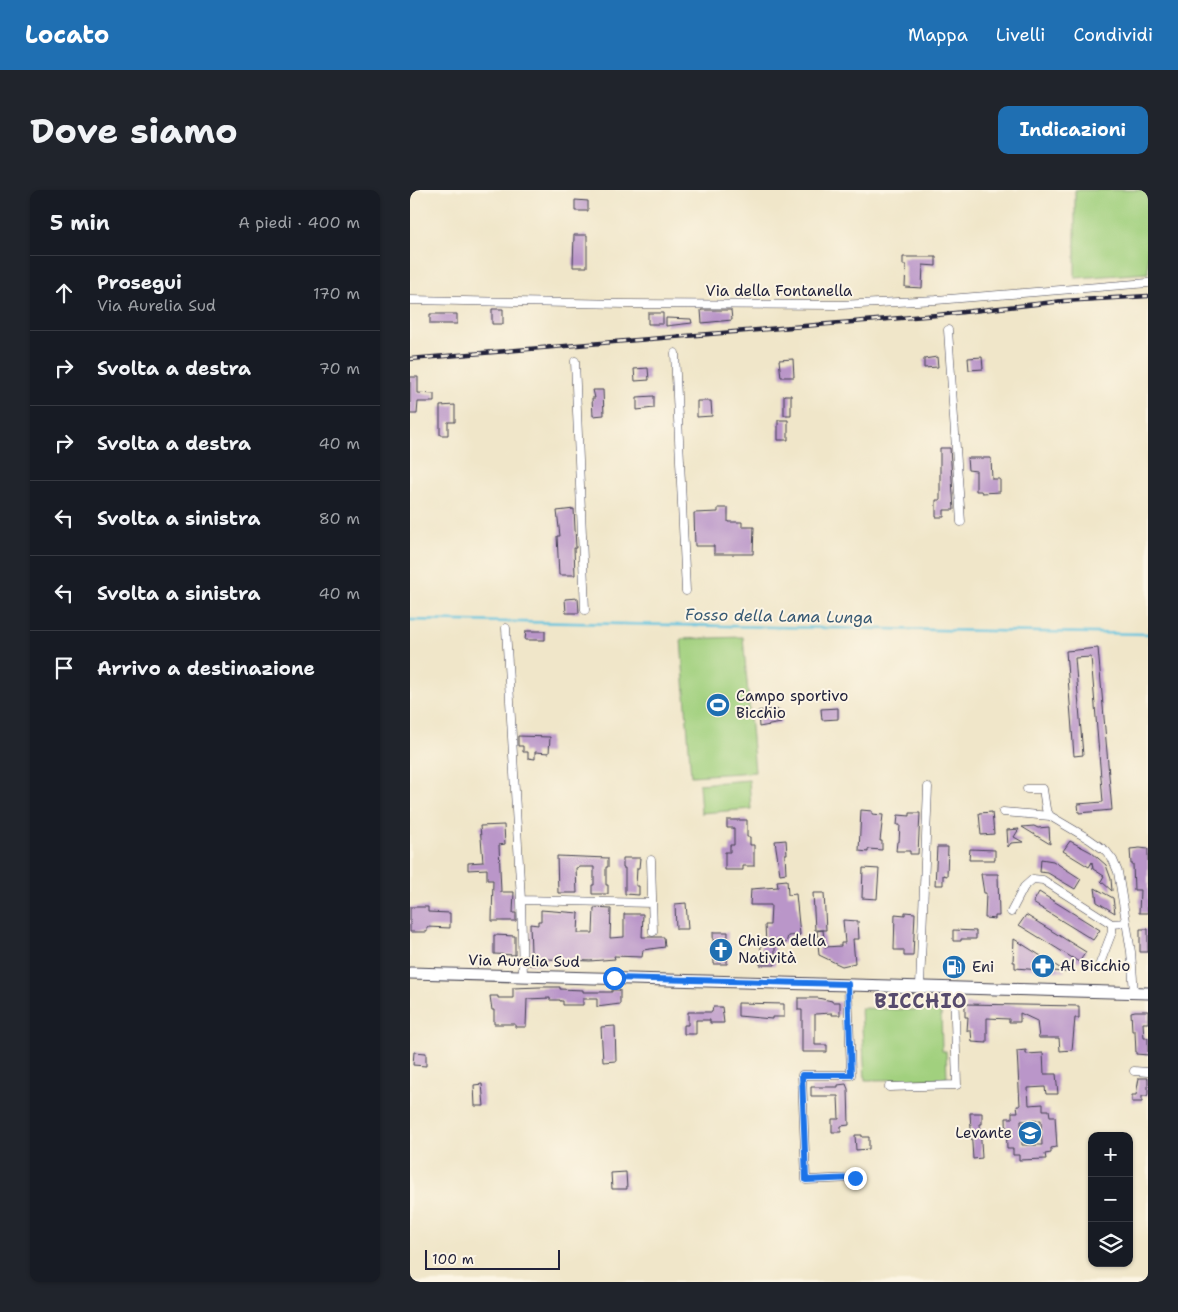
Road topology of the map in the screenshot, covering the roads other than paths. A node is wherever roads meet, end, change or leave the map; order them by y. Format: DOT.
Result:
graph roads {
  1 [pos="1148,283"];
  2 [pos="410,300"];
  3 [pos="948,330"];
  4 [pos="675,353"];
  5 [pos="574,361"];
  6 [pos="962,522"];
  7 [pos="686,591"];
  8 [pos="585,610"];
  9 [pos="506,628"];
  10 [pos="928,787"];
  11 [pos="1027,789"];
  12 [pos="1003,812"];
  13 [pos="1050,816"];
  14 [pos="651,860"];
  15 [pos="521,900"];
  16 [pos="652,903"];
  17 [pos="1011,912"];
  18 [pos="1126,923"];
  19 [pos="1112,924"];
  20 [pos="653,932"];
  21 [pos="1099,966"];
  22 [pos="410,973"];
  23 [pos="523,976"];
  24 [pos="848,984"];
  25 [pos="920,986"];
  26 [pos="954,987"];
  27 [pos="1134,993"];
  28 [pos="1148,993"];
  29 [pos="1134,1071"];
  30 [pos="1148,1072"];
  31 [pos="888,1087"];
  32 [pos="855,1178"];
  1 -- 2 [label="street, Via della Fontanella"];
  3 -- 6 [label="street"];
  4 -- 7 [label="street"];
  5 -- 8 [label="street"];
  9 -- 15 [label="street"];
  10 -- 25 [label="street"];
  11 -- 13 [label="street"];
  12 -- 13 [label="street"];
  13 -- 18 [label="street"];
  14 -- 16 [label="street"];
  15 -- 16 [label="street"];
  15 -- 23 [label="street"];
  16 -- 20 [label="street"];
  17 -- 19 [label="street"];
  18 -- 19 [label="street"];
  18 -- 27 [label="street"];
  19 -- 21 [label="street"];
  22 -- 23 [label="main road, Via Aurelia Sud"];
  23 -- 24 [label="main road, Via Aurelia Sud"];
  24 -- 25 [label="main road, Via Aurelia Sud"];
  24 -- 32 [label="street"];
  25 -- 26 [label="main road, Via Aurelia Sud"];
  26 -- 27 [label="main road, Via Aurelia Sud"];
  26 -- 31 [label="street"];
  27 -- 28 [label="main road, Via Aurelia Sud"];
  29 -- 30 [label="street"];
}
